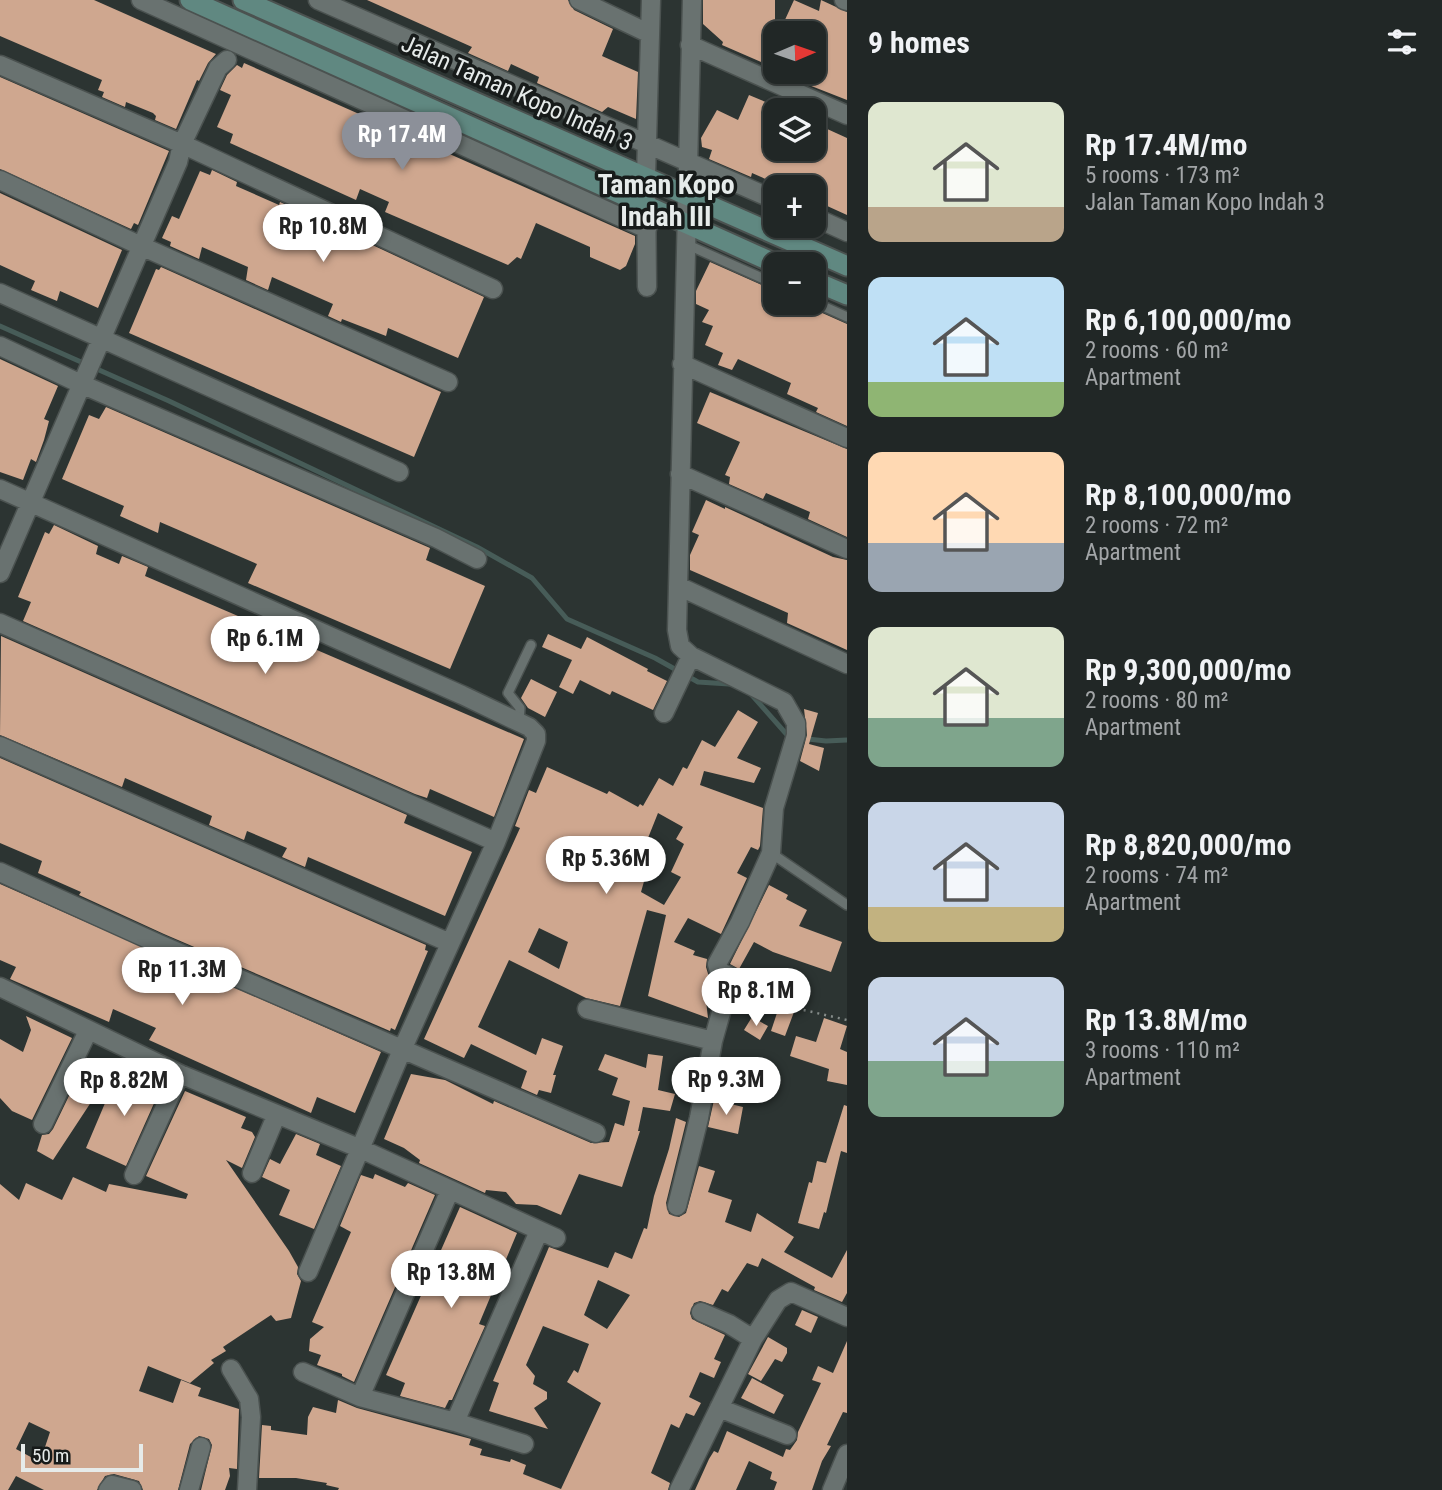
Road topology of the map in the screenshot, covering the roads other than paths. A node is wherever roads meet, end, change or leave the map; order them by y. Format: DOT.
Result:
graph roads {
  1 [pos="141,0"];
  2 [pos="190,0"];
  3 [pos="318,0"];
  4 [pos="579,0"];
  5 [pos="651,0"];
  6 [pos="692,0"];
  7 [pos="249,1"];
  8 [pos="242,23"];
  9 [pos="650,34"];
  10 [pos="690,45"];
  11 [pos="230,51"];
  12 [pos="0,65"];
  13 [pos="847,115"];
  14 [pos="647,143"];
  15 [pos="186,146"];
  16 [pos="687,160"];
  17 [pos="646,176"];
  18 [pos="0,180"];
  19 [pos="686,195"];
  20 [pos="763,195"];
  21 [pos="647,207"];
  22 [pos="826,222"];
  23 [pos="686,224"];
  24 [pos="647,229"];
  25 [pos="847,232"];
  26 [pos="686,244"];
  27 [pos="141,246"];
  28 [pos="763,258"];
  29 [pos="847,266"];
  30 [pos="763,279"];
  31 [pos="826,286"];
  32 [pos="647,287"];
  33 [pos="493,289"];
  34 [pos="0,293"];
  35 [pos="847,296"];
  36 [pos="826,307"];
  37 [pos="847,317"];
  38 [pos="99,341"];
  39 [pos="0,346"];
  40 [pos="682,364"];
  41 [pos="83,380"];
  42 [pos="448,382"];
  43 [pos="847,438"];
  44 [pos="399,472"];
  45 [pos="680,474"];
  46 [pos="0,489"];
  47 [pos="31,502"];
  48 [pos="847,549"];
  49 [pos="477,559"];
  50 [pos="0,573"];
  51 [pos="678,586"];
  52 [pos="0,623"];
  53 [pos="531,645"];
  54 [pos="690,661"];
  55 [pos="847,664"];
  56 [pos="664,713"];
  57 [pos="519,723"];
  58 [pos="0,746"];
  59 [pos="496,842"];
  60 [pos="771,853"];
  61 [pos="0,872"];
  62 [pos="847,905"];
  63 [pos="450,943"];
  64 [pos="0,988"];
  65 [pos="587,1009"];
  66 [pos="88,1031"];
  67 [pos="713,1041"];
  68 [pos="402,1050"];
  69 [pos="180,1074"];
  70 [pos="276,1116"];
  71 [pos="43,1124"];
  72 [pos="597,1133"];
  73 [pos="361,1149"];
  74 [pos="252,1173"];
  75 [pos="134,1175"];
  76 [pos="450,1190"];
  77 [pos="677,1206"];
  78 [pos="538,1230"];
  79 [pos="556,1238"];
  80 [pos="308,1272"];
  81 [pos="701,1312"];
  82 [pos="847,1317"];
  83 [pos="754,1339"];
  84 [pos="231,1368"];
  85 [pos="303,1373"];
  86 [pos="360,1397"];
  87 [pos="719,1408"];
  88 [pos="455,1422"];
  89 [pos="787,1435"];
  90 [pos="524,1444"];
  91 [pos="201,1447"];
  92 [pos="847,1454"];
  93 [pos="835,1489"];
  94 [pos="108,1490"];
  95 [pos="132,1490"];
  96 [pos="189,1490"];
  97 [pos="247,1490"];
  98 [pos="679,1490"];
  1 -- 11 [label="street"];
  2 -- 8 [label="main road, Jalan Taman Kopo Indah 3"];
  3 -- 14 [label="street"];
  4 -- 9 [label="street"];
  5 -- 9 [label="street"];
  6 -- 10 [label="street"];
  7 -- 8 [label="street"];
  7 -- 17 [label="main road, Jalan Taman Kopo Indah 3"];
  8 -- 11 [label="street"];
  8 -- 21 [label="main road, Jalan Taman Kopo Indah 3"];
  9 -- 14 [label="street"];
  10 -- 13 [label="street"];
  10 -- 16 [label="street"];
  11 -- 15 [label="street"];
  11 -- 24 [label="street"];
  12 -- 15 [label="street"];
  14 -- 16 [label="street"];
  14 -- 17 [label="street"];
  15 -- 27 [label="street"];
  15 -- 33 [label="street"];
  16 -- 19 [label="street"];
  16 -- 20 [label="street"];
  17 -- 19 [label="main road, Jalan Taman Kopo Indah 3"];
  17 -- 21 [label="street"];
  18 -- 27 [label="street"];
  19 -- 23 [label="street"];
  19 -- 29 [label="main road, Jalan Taman Kopo Indah 3"];
  21 -- 23 [label="main road, Jalan Taman Kopo Indah 3"];
  21 -- 24 [label="street"];
  22 -- 25 [label="street"];
  23 -- 26 [label="street"];
  23 -- 28 [label="main road, Jalan Taman Kopo Indah 3"];
  24 -- 32 [label="street"];
  26 -- 30 [label="lane"];
  26 -- 40 [label="street"];
  27 -- 38 [label="street"];
  27 -- 42 [label="street"];
  31 -- 35 [label="main road"];
  34 -- 38 [label="street"];
  36 -- 37 [label="lane"];
  38 -- 41 [label="street"];
  38 -- 44 [label="street"];
  39 -- 41 [label="street"];
  40 -- 43 [label="street"];
  40 -- 45 [label="street"];
  41 -- 47 [label="street"];
  41 -- 49 [label="street"];
  45 -- 48 [label="street"];
  45 -- 51 [label="street"];
  46 -- 47 [label="street"];
  47 -- 50 [label="street"];
  47 -- 57 [label="street"];
  51 -- 54 [label="street"];
  51 -- 55 [label="street"];
  52 -- 59 [label="street"];
  53 -- 57 [label="lane"];
  54 -- 56 [label="street"];
  54 -- 60 [label="street"];
  57 -- 59 [label="street"];
  58 -- 63 [label="street"];
  59 -- 63 [label="street"];
  60 -- 62 [label="lane"];
  60 -- 67 [label="street"];
  61 -- 68 [label="street"];
  63 -- 68 [label="street"];
  64 -- 66 [label="street"];
  65 -- 67 [label="street"];
  66 -- 69 [label="street"];
  66 -- 71 [label="street"];
  67 -- 77 [label="street"];
  68 -- 72 [label="street"];
  68 -- 73 [label="street"];
  69 -- 70 [label="street"];
  69 -- 75 [label="street"];
  70 -- 73 [label="street"];
  70 -- 74 [label="street"];
  73 -- 76 [label="street"];
  73 -- 80 [label="street"];
  76 -- 78 [label="street"];
  76 -- 86 [label="street"];
  78 -- 79 [label="street"];
  78 -- 88 [label="street"];
  81 -- 83 [label="street"];
  82 -- 83 [label="street"];
  83 -- 87 [label="street"];
  84 -- 97 [label="street"];
  85 -- 86 [label="street"];
  86 -- 88 [label="street"];
  87 -- 89 [label="street"];
  87 -- 98 [label="street"];
  88 -- 90 [label="street"];
  91 -- 96 [label="street"];
  92 -- 93 [label="street"];
  94 -- 95 [label="street"];
}
